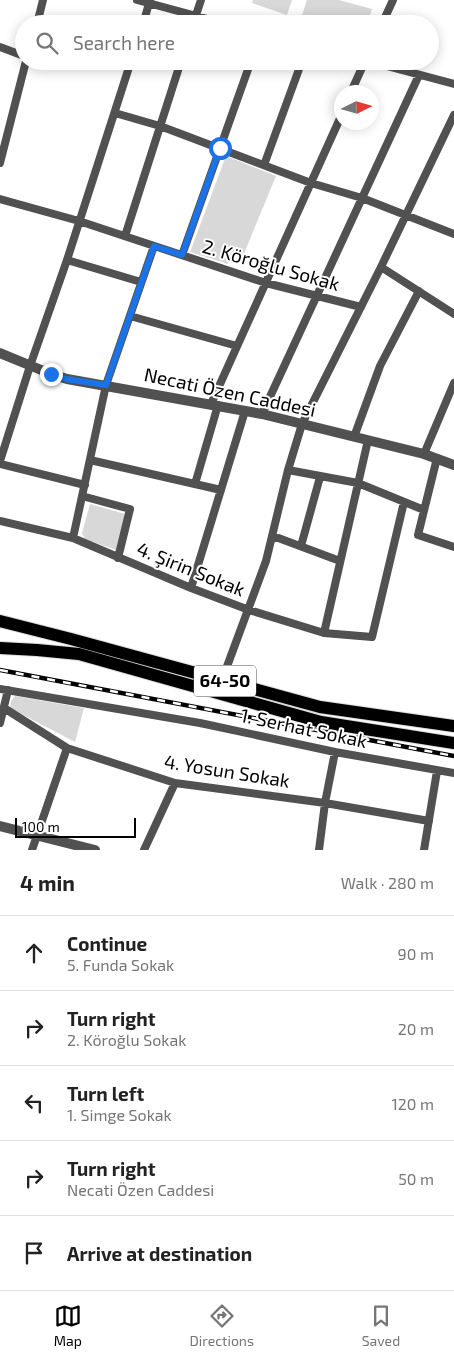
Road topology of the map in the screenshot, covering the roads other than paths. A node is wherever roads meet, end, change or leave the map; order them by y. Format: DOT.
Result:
graph roads {
  1 [pos="43,0"];
  2 [pos="137,0"];
  3 [pos="201,0"];
  4 [pos="393,0"];
  5 [pos="150,2"];
  6 [pos="39,15"];
  7 [pos="146,15"];
  8 [pos="196,15"];
  9 [pos="386,15"];
  10 [pos="0,47"];
  11 [pos="15,53"];
  12 [pos="24,70"];
  13 [pos="128,70"];
  14 [pos="178,70"];
  15 [pos="248,70"];
  16 [pos="299,70"];
  17 [pos="362,70"];
  18 [pos="400,70"];
  19 [pos="419,75"];
  20 [pos="454,84"];
  21 [pos="355,85"];
  22 [pos="115,113"];
  23 [pos="454,115"];
  24 [pos="160,126"];
  25 [pos="335,130"];
  26 [pos="220,148"];
  27 [pos="0,163"];
  28 [pos="264,165"];
  29 [pos="311,183"];
  30 [pos="362,198"];
  31 [pos="0,199"];
  32 [pos="405,216"];
  33 [pos="79,221"];
  34 [pos="454,234"];
  35 [pos="125,236"];
  36 [pos="154,246"];
  37 [pos="182,255"];
  38 [pos="67,260"];
  39 [pos="381,267"];
  40 [pos="141,282"];
  41 [pos="266,283"];
  42 [pos="419,291"];
  43 [pos="317,296"];
  44 [pos="361,307"];
  45 [pos="454,314"];
  46 [pos="130,316"];
  47 [pos="237,346"];
  48 [pos="0,353"];
  49 [pos="30,366"];
  50 [pos="454,383"];
  51 [pos="106,385"];
  52 [pos="214,405"];
  53 [pos="246,411"];
  54 [pos="262,414"];
  55 [pos="302,424"];
  56 [pos="354,437"];
  57 [pos="368,440"];
  58 [pos="424,454"];
  59 [pos="437,458"];
  60 [pos="90,460"];
  61 [pos="0,462"];
  62 [pos="454,465"];
  63 [pos="288,470"];
  64 [pos="320,477"];
  65 [pos="358,483"];
  66 [pos="85,484"];
  67 [pos="196,484"];
  68 [pos="222,490"];
  69 [pos="82,496"];
  70 [pos="404,502"];
  71 [pos="424,510"];
  72 [pos="0,521"];
  73 [pos="273,536"];
  74 [pos="73,538"];
  75 [pos="301,546"];
  76 [pos="454,547"];
  77 [pos="118,558"];
  78 [pos="340,561"];
  79 [pos="191,588"];
  80 [pos="248,610"];
  81 [pos="0,621"];
  82 [pos="324,633"];
  83 [pos="0,648"];
  84 [pos="222,680"];
  85 [pos="4,689"];
  86 [pos="4,708"];
  87 [pos="0,723"];
  88 [pos="454,726"];
  89 [pos="454,743"];
  90 [pos="67,748"];
  91 [pos="335,752"];
  92 [pos="437,771"];
  93 [pos="454,774"];
  94 [pos="175,783"];
  95 [pos="325,803"];
  96 [pos="429,821"];
  97 [pos="0,826"];
  98 [pos="37,836"];
  99 [pos="32,850"];
  100 [pos="95,850"];
  101 [pos="144,850"];
  102 [pos="319,850"];
  103 [pos="424,850"];
  1 -- 6 [label="street"];
  2 -- 5 [label="street"];
  3 -- 8 [label="street"];
  4 -- 9 [label="street"];
  5 -- 7 [label="street"];
  5 -- 8 [label="street"];
  10 -- 11 [label="street"];
  12 -- 27 [label="street"];
  13 -- 22 [label="street"];
  14 -- 24 [label="street"];
  15 -- 26 [label="street"];
  16 -- 28 [label="street"];
  17 -- 21 [label="street"];
  18 -- 19 [label="street"];
  19 -- 20 [label="street"];
  19 -- 30 [label="street"];
  22 -- 24 [label="street"];
  22 -- 33 [label="street"];
  23 -- 32 [label="street"];
  24 -- 26 [label="street"];
  24 -- 35 [label="street"];
  25 -- 29 [label="street"];
  26 -- 28 [label="street"];
  26 -- 37 [label="street"];
  28 -- 29 [label="street"];
  29 -- 30 [label="street"];
  29 -- 41 [label="street"];
  30 -- 32 [label="street"];
  30 -- 43 [label="street"];
  31 -- 33 [label="street, 2. Köroğlu Sokak"];
  32 -- 34 [label="street"];
  32 -- 39 [label="street"];
  33 -- 35 [label="street, 2. Köroğlu Sokak"];
  33 -- 38 [label="street"];
  35 -- 36 [label="street, 2. Köroğlu Sokak"];
  36 -- 37 [label="street, 2. Köroğlu Sokak"];
  36 -- 40 [label="street"];
  37 -- 41 [label="street, 2. Köroğlu Sokak"];
  38 -- 40 [label="street"];
  38 -- 49 [label="street"];
  39 -- 42 [label="street"];
  39 -- 44 [label="street"];
  40 -- 46 [label="street"];
  41 -- 43 [label="street, 2. Köroğlu Sokak"];
  41 -- 47 [label="street"];
  42 -- 45 [label="street"];
  42 -- 56 [label="street"];
  43 -- 44 [label="street, 2. Köroğlu Sokak"];
  43 -- 54 [label="street"];
  44 -- 55 [label="street"];
  46 -- 47 [label="street"];
  46 -- 51 [label="street"];
  47 -- 52 [label="street"];
  48 -- 49 [label="street, Necati Özen Caddesi"];
  49 -- 51 [label="street, Necati Özen Caddesi"];
  49 -- 61 [label="street"];
  50 -- 58 [label="street"];
  51 -- 52 [label="street, Necati Özen Caddesi"];
  51 -- 60 [label="street"];
  52 -- 53 [label="street, Necati Özen Caddesi"];
  52 -- 67 [label="street"];
  53 -- 54 [label="street, Necati Özen Caddesi"];
  53 -- 68 [label="street"];
  54 -- 55 [label="street, Necati Özen Caddesi"];
  55 -- 56 [label="street, Necati Özen Caddesi"];
  55 -- 63 [label="street"];
  56 -- 57 [label="street, Necati Özen Caddesi"];
  57 -- 58 [label="street, Necati Özen Caddesi"];
  57 -- 65 [label="street"];
  58 -- 59 [label="street, Necati Özen Caddesi"];
  59 -- 62 [label="street, Necati Özen Caddesi"];
  59 -- 71 [label="street"];
  60 -- 66 [label="street"];
  60 -- 67 [label="street"];
  61 -- 66 [label="street"];
  63 -- 64 [label="street"];
  63 -- 73 [label="street"];
  64 -- 65 [label="street"];
  64 -- 75 [label="street"];
  65 -- 70 [label="street"];
  65 -- 78 [label="street"];
  66 -- 69 [label="street"];
  67 -- 68 [label="street"];
  68 -- 79 [label="street"];
  69 -- 74 [label="street"];
  69 -- 77 [label="street"];
  70 -- 71 [label="street"];
  70 -- 82 [label="street, 4. Şirin Sokak"];
  71 -- 76 [label="street"];
  72 -- 74 [label="street, 4. Şirin Sokak"];
  73 -- 75 [label="street"];
  73 -- 80 [label="street"];
  74 -- 77 [label="street, 4. Şirin Sokak"];
  75 -- 78 [label="street"];
  77 -- 79 [label="street, 4. Şirin Sokak"];
  78 -- 82 [label="street"];
  79 -- 80 [label="street, 4. Şirin Sokak"];
  80 -- 82 [label="street, 4. Şirin Sokak"];
  80 -- 84 [label="street"];
  81 -- 84 [label="main road, 64-50"];
  83 -- 89 [label="main road, 64-50"];
  84 -- 88 [label="main road, 64-50"];
  85 -- 86 [label="street"];
  85 -- 91 [label="street, 1. Serhat Sokak"];
  86 -- 87 [label="street"];
  86 -- 90 [label="street, 4. Yosun Sokak"];
  90 -- 94 [label="street, 4. Yosun Sokak"];
  90 -- 98 [label="street"];
  91 -- 92 [label="street, 1. Serhat Sokak"];
  91 -- 95 [label="street"];
  92 -- 93 [label="street, 1. Serhat Sokak"];
  92 -- 96 [label="street"];
  94 -- 95 [label="street, 4. Yosun Sokak"];
  94 -- 101 [label="street"];
  95 -- 96 [label="street, 4. Yosun Sokak"];
  95 -- 102 [label="street"];
  96 -- 103 [label="street"];
  97 -- 98 [label="street"];
  98 -- 99 [label="street"];
  98 -- 100 [label="street"];
}
